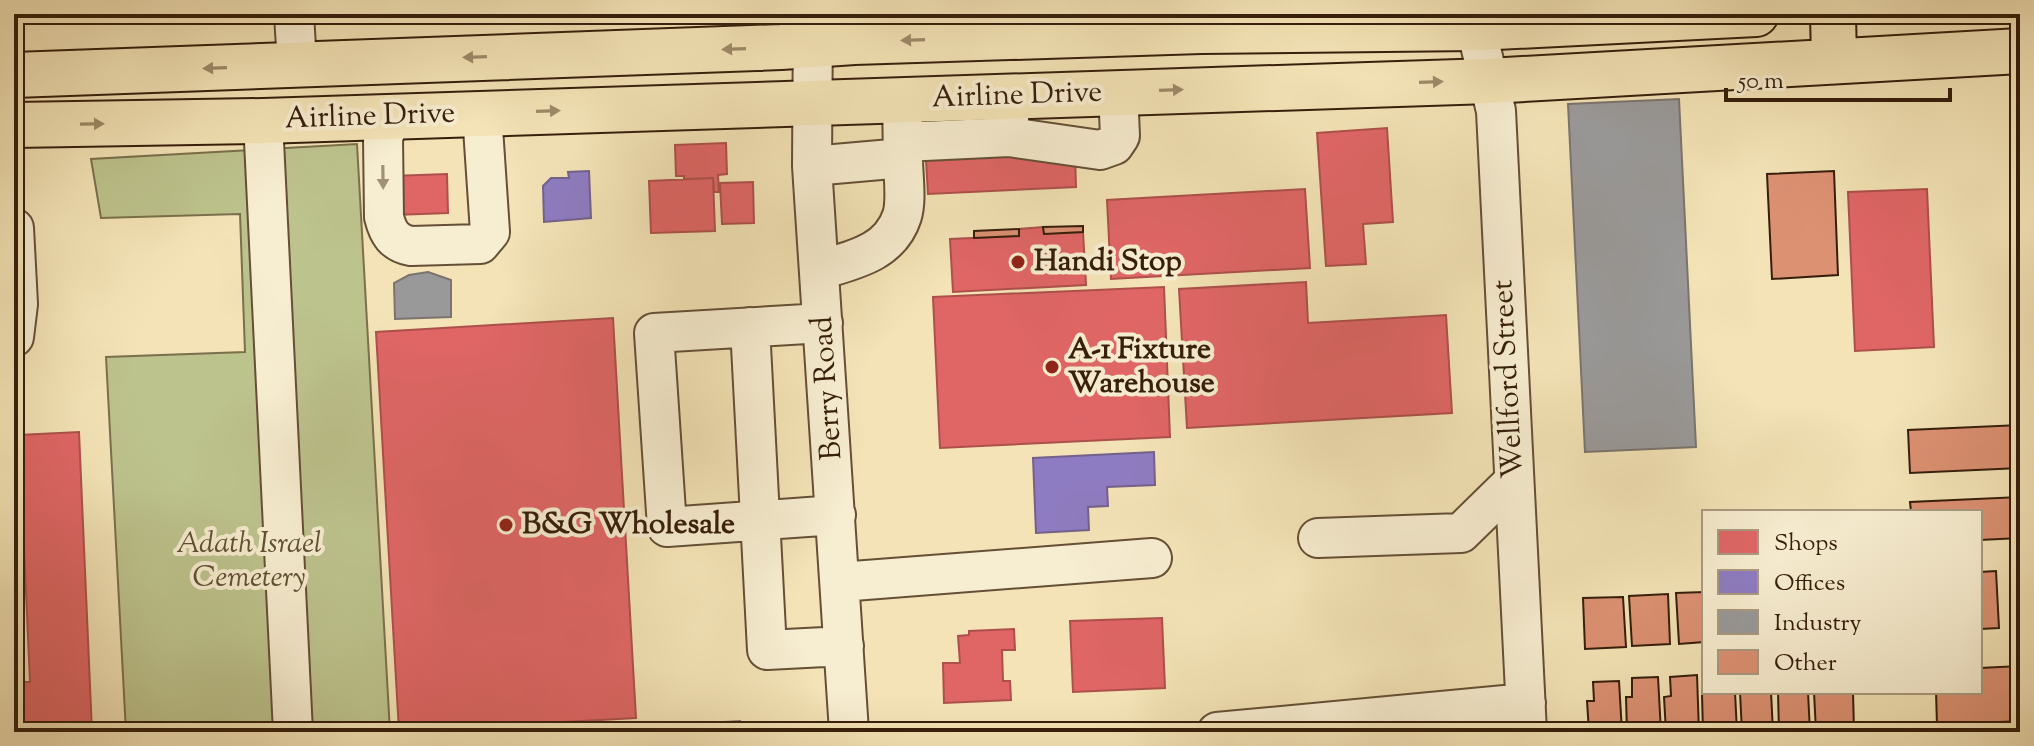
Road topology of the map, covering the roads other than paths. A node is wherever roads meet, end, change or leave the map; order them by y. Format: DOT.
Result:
graph roads {
  1 [pos="294,14"];
  2 [pos="1756,14"];
  3 [pos="1833,14"];
  4 [pos="1592,18"];
  5 [pos="1477,21"];
  6 [pos="1309,22"];
  7 [pos="1201,23"];
  8 [pos="1104,25"];
  9 [pos="961,26"];
  10 [pos="812,29"];
  11 [pos="2020,51"];
  12 [pos="390,60"];
  13 [pos="1834,61"];
  14 [pos="297,64"];
  15 [pos="14,75"];
  16 [pos="1489,81"];
  17 [pos="1118,91"];
  18 [pos="812,103"];
  19 [pos="482,113"];
  20 [pos="391,116"];
  21 [pos="1009,116"];
  22 [pos="263,121"];
  23 [pos="14,125"];
  24 [pos="903,133"];
  25 [pos="812,166"];
  26 [pos="14,228"];
  27 [pos="820,270"];
  28 [pos="823,323"];
  29 [pos="750,327"];
  30 [pos="14,337"];
  31 [pos="1514,481"];
  32 [pos="836,515"];
  33 [pos="760,520"];
  34 [pos="1318,538"];
  35 [pos="1152,558"];
  36 [pos="840,582"];
  37 [pos="844,646"];
  38 [pos="1526,718"];
  39 [pos="293,732"];
  40 [pos="849,732"];
  41 [pos="1217,732"];
  1 -- 14 [label="street"];
  2 -- 4 [label="main road, Airline Drive"];
  3 -- 13 [label="main road"];
  4 -- 5 [label="main road, Airline Drive"];
  5 -- 6 [label="main road, Airline Drive"];
  5 -- 16 [label="street, Wellford Street"];
  6 -- 7 [label="main road, Airline Drive"];
  7 -- 8 [label="main road, Airline Drive"];
  8 -- 9 [label="main road, Airline Drive"];
  9 -- 10 [label="main road, Airline Drive, one-way"];
  10 -- 12 [label="main road, Airline Drive, one-way"];
  10 -- 18 [label="street, Berry Road"];
  11 -- 13 [label="main road, Airline Drive"];
  12 -- 14 [label="main road, Airline Drive"];
  12 -- 20 [label="main road"];
  13 -- 16 [label="main road, Airline Drive"];
  14 -- 15 [label="main road, Airline Drive, one-way"];
  17 -- 16 [label="main road, Airline Drive, one-way"];
  16 -- 31 [label="street, Wellford Street"];
  17 -- 21 [label="main road, Airline Drive"];
  17 -- 21 [label="street"];
  19 -- 18 [label="main road, Airline Drive, one-way"];
  18 -- 24 [label="main road, Airline Drive"];
  18 -- 25 [label="street, Berry Road"];
  19 -- 20 [label="main road, Airline Drive"];
  20 -- 19 [label="street, one-way"];
  20 -- 22 [label="main road, Airline Drive"];
  21 -- 24 [label="main road, Airline Drive"];
  23 -- 22 [label="main road, Airline Drive, one-way"];
  22 -- 39 [label="street"];
  24 -- 25 [label="street"];
  24 -- 27 [label="street"];
  25 -- 27 [label="street, Berry Road"];
  26 -- 30 [label="street"];
  27 -- 28 [label="street, Berry Road"];
  28 -- 29 [label="street"];
  28 -- 32 [label="street, Berry Road"];
  29 -- 33 [label="street"];
  29 -- 33 [label="street"];
  31 -- 34 [label="street"];
  31 -- 38 [label="street, Wellford Street"];
  32 -- 33 [label="street"];
  32 -- 36 [label="street, Berry Road"];
  33 -- 37 [label="street"];
  35 -- 36 [label="street"];
  36 -- 37 [label="street, Berry Road"];
  37 -- 40 [label="street, Berry Road"];
  38 -- 41 [label="street"];
}
